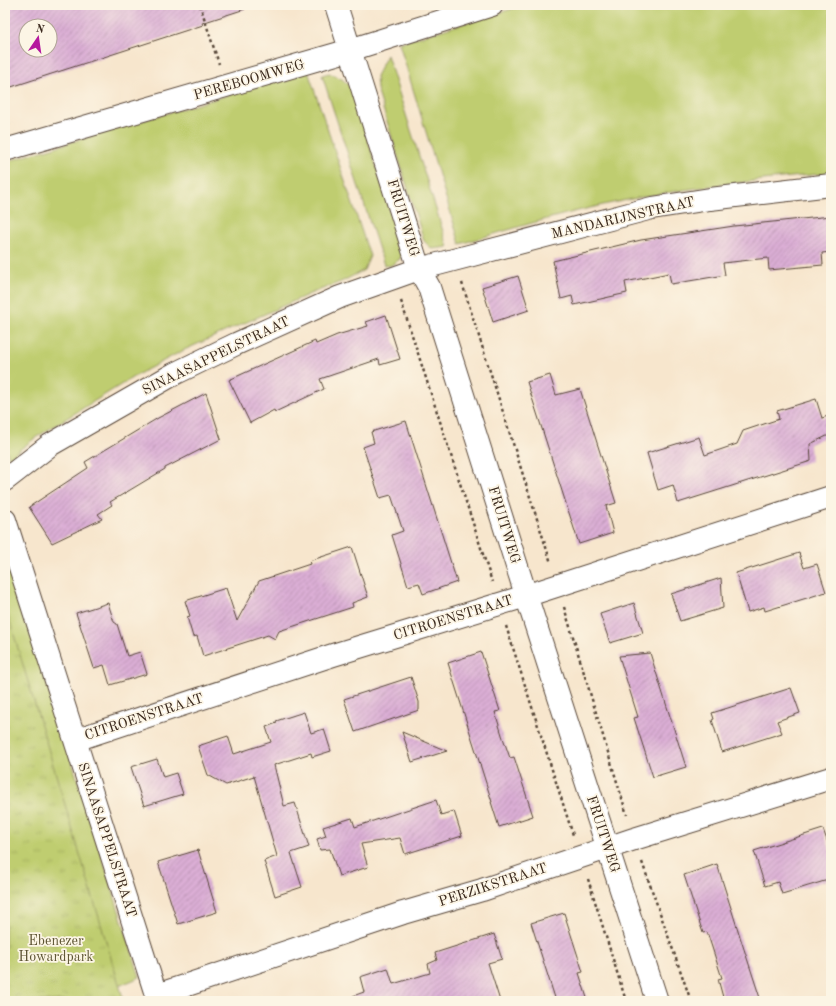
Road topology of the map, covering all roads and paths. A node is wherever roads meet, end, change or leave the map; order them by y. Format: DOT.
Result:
graph roads {
  1 [pos="200,5"];
  2 [pos="336,5"];
  3 [pos="492,5"];
  4 [pos="350,50"];
  5 [pos="227,86"];
  6 [pos="5,150"];
  7 [pos="831,185"];
  8 [pos="454,260"];
  9 [pos="419,269"];
  10 [pos="386,280"];
  11 [pos="5,480"];
  12 [pos="831,496"];
  13 [pos="5,520"];
  14 [pos="558,585"];
  15 [pos="526,595"];
  16 [pos="499,604"];
  17 [pos="75,740"];
  18 [pos="831,778"];
  19 [pos="634,839"];
  20 [pos="608,847"];
  21 [pos="580,856"];
  22 [pos="158,998"];
  23 [pos="626,1001"];
  24 [pos="657,1001"];
  25 [pos="691,1001"];
  1 -- 5 [label="path"];
  2 -- 4 [label="street, FRUITWEG"];
  3 -- 4 [label="street, PEREBOOMWEG"];
  4 -- 5 [label="street, PEREBOOMWEG"];
  4 -- 9 [label="street, FRUITWEG"];
  5 -- 6 [label="street, PEREBOOMWEG"];
  7 -- 8 [label="street, MANDARIJNSTRAAT"];
  8 -- 9 [label="street, MANDARIJNSTRAAT"];
  8 -- 14 [label="path"];
  9 -- 10 [label="street, SINAASAPPELSTRAAT"];
  9 -- 15 [label="street, FRUITWEG"];
  10 -- 11 [label="street, SINAASAPPELSTRAAT"];
  10 -- 16 [label="path"];
  12 -- 14 [label="street, CITROENSTRAAT"];
  13 -- 17 [label="street, SINAASAPPELSTRAAT"];
  14 -- 15 [label="street, CITROENSTRAAT"];
  14 -- 19 [label="path"];
  15 -- 16 [label="street, CITROENSTRAAT"];
  15 -- 20 [label="street, FRUITWEG"];
  16 -- 17 [label="street, CITROENSTRAAT"];
  16 -- 21 [label="path"];
  17 -- 22 [label="street, SINAASAPPELSTRAAT"];
  18 -- 19 [label="street, PERZIKSTRAAT"];
  19 -- 20 [label="street, PERZIKSTRAAT"];
  19 -- 25 [label="path"];
  20 -- 21 [label="street, PERZIKSTRAAT"];
  20 -- 24 [label="street, FRUITWEG"];
  21 -- 22 [label="street, PERZIKSTRAAT"];
  21 -- 23 [label="path"];
}
